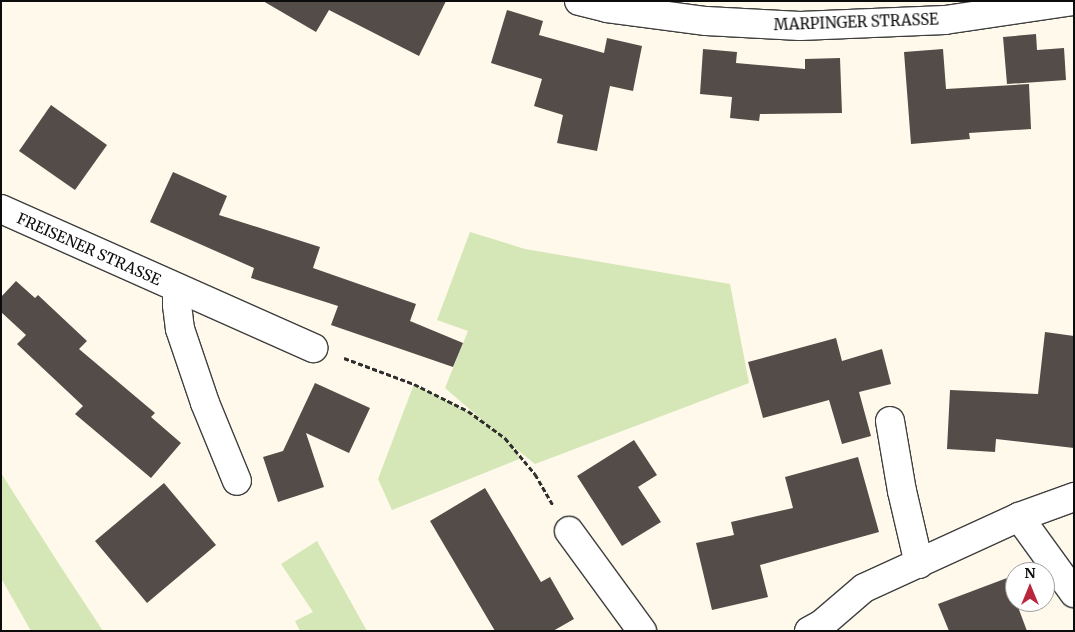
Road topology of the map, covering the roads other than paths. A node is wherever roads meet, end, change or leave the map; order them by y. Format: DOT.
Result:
graph roads {
  1 [pos="579,1"];
  2 [pos="1074,1"];
  3 [pos="1,209"];
  4 [pos="178,288"];
  5 [pos="313,348"];
  6 [pos="890,421"];
  7 [pos="237,481"];
  8 [pos="1074,497"];
  9 [pos="1019,517"];
  10 [pos="569,531"];
  11 [pos="919,564"];
  12 [pos="1074,593"];
  13 [pos="642,631"];
  14 [pos="809,631"];
  1 -- 2 [label="street, MARPINGER STRASSE"];
  3 -- 4 [label="street, FREISENER STRASSE"];
  4 -- 5 [label="street, FREISENER STRASSE"];
  4 -- 7 [label="street, FREISENER STRASSE"];
  6 -- 11 [label="street"];
  8 -- 9 [label="street"];
  9 -- 11 [label="street"];
  9 -- 12 [label="street"];
  10 -- 13 [label="street"];
  11 -- 14 [label="street"];
}
